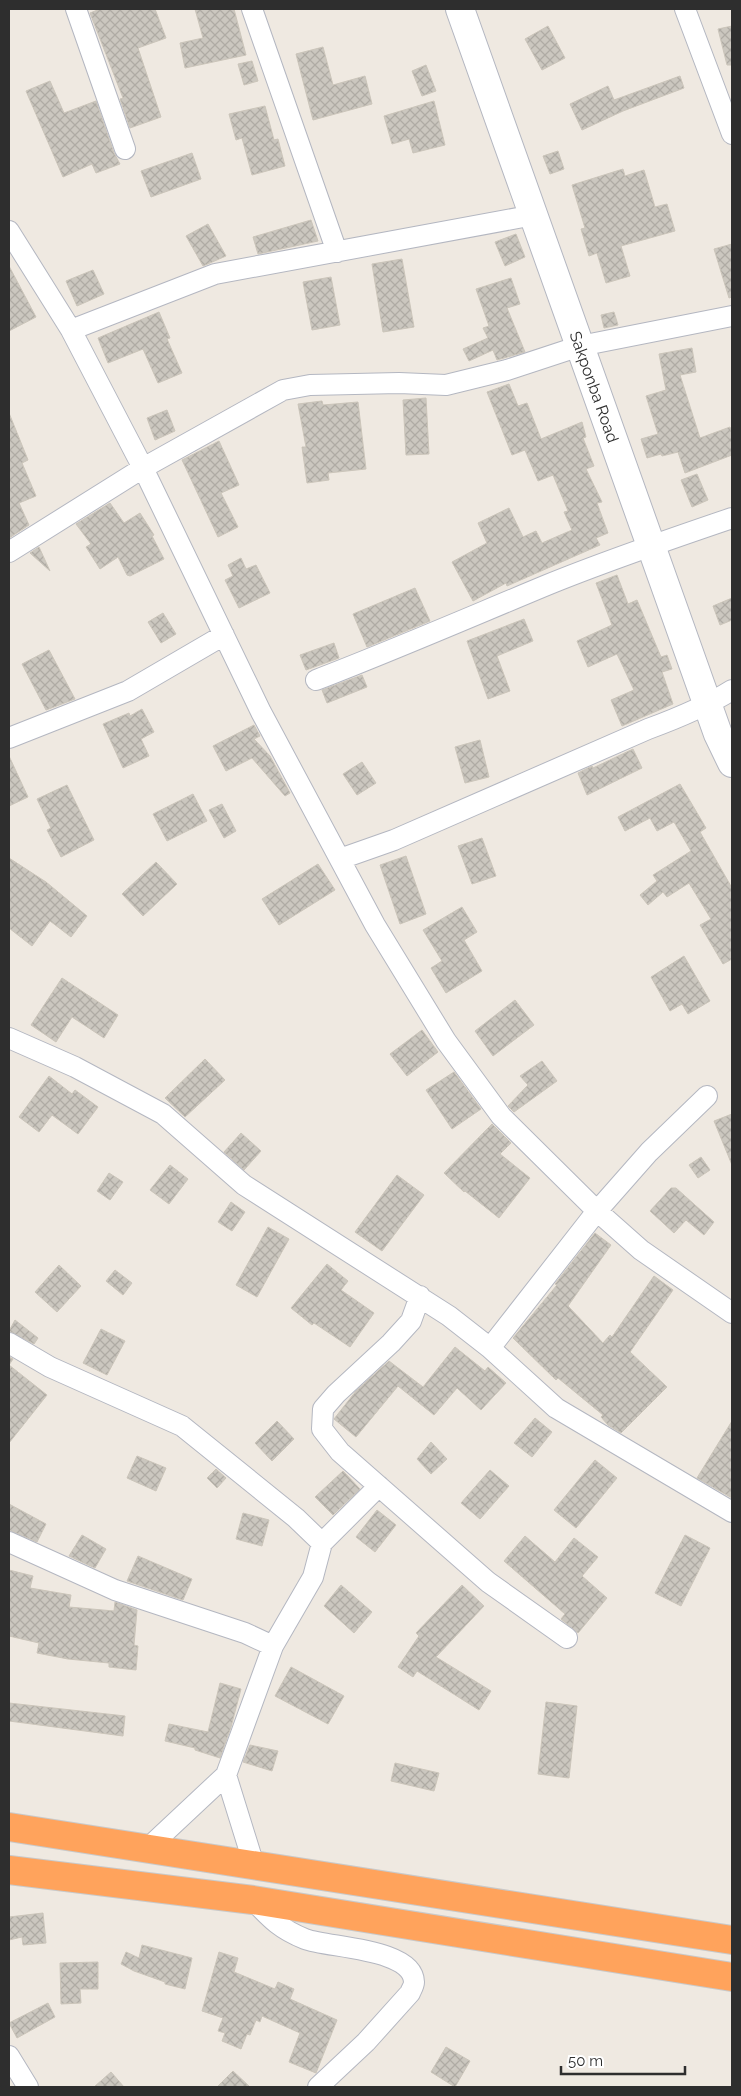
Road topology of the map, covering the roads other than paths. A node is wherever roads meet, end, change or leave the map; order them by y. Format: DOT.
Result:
graph roads {
  1 [pos="76,9"];
  2 [pos="252,9"];
  3 [pos="460,9"];
  4 [pos="685,9"];
  5 [pos="732,134"];
  6 [pos="126,149"];
  7 [pos="534,215"];
  8 [pos="9,231"];
  9 [pos="337,252"];
  10 [pos="732,316"];
  11 [pos="71,330"];
  12 [pos="580,346"];
  13 [pos="143,468"];
  14 [pos="732,518"];
  15 [pos="652,545"];
  16 [pos="9,552"];
  17 [pos="224,635"];
  18 [pos="316,680"];
  19 [pos="732,690"];
  20 [pos="709,705"];
  21 [pos="9,738"];
  22 [pos="732,763"];
  23 [pos="340,859"];
  24 [pos="9,1038"];
  25 [pos="707,1096"];
  26 [pos="597,1210"];
  27 [pos="420,1296"];
  28 [pos="732,1313"];
  29 [pos="9,1343"];
  30 [pos="490,1348"];
  31 [pos="379,1486"];
  32 [pos="732,1512"];
  33 [pos="9,1542"];
  34 [pos="322,1543"];
  35 [pos="567,1638"];
  36 [pos="273,1646"];
  37 [pos="226,1775"];
  38 [pos="9,1827"];
  39 [pos="148,1848"];
  40 [pos="254,1865"];
  41 [pos="9,1870"];
  42 [pos="253,1900"];
  43 [pos="732,1940"];
  44 [pos="732,1977"];
  45 [pos="9,2056"];
  46 [pos="28,2087"];
  47 [pos="318,2087"];
  1 -- 6 [label="street"];
  2 -- 9 [label="street"];
  3 -- 7 [label="main road, Sakponba Road"];
  4 -- 5 [label="street"];
  7 -- 9 [label="street"];
  7 -- 12 [label="main road, Sakponba Road"];
  8 -- 11 [label="street"];
  9 -- 11 [label="street"];
  10 -- 12 [label="street"];
  11 -- 13 [label="street"];
  12 -- 13 [label="street"];
  12 -- 15 [label="main road, Sakponba Road"];
  13 -- 16 [label="street"];
  13 -- 17 [label="street"];
  14 -- 15 [label="street"];
  15 -- 18 [label="street"];
  15 -- 20 [label="main road, Sakponba Road"];
  17 -- 21 [label="street"];
  17 -- 23 [label="street"];
  19 -- 20 [label="street"];
  20 -- 22 [label="main road, Sakponba Road"];
  20 -- 23 [label="street"];
  23 -- 26 [label="street"];
  24 -- 27 [label="street"];
  25 -- 26 [label="street"];
  26 -- 28 [label="street"];
  26 -- 30 [label="street"];
  27 -- 30 [label="street"];
  27 -- 31 [label="street"];
  29 -- 34 [label="street"];
  30 -- 32 [label="street"];
  31 -- 34 [label="street"];
  31 -- 35 [label="street"];
  33 -- 36 [label="street"];
  34 -- 36 [label="street"];
  36 -- 37 [label="street"];
  37 -- 39 [label="street"];
  37 -- 40 [label="street"];
  38 -- 39 [label="highway"];
  39 -- 40 [label="highway"];
  40 -- 43 [label="highway"];
  41 -- 42 [label="highway"];
  42 -- 44 [label="highway"];
  42 -- 47 [label="street"];
  45 -- 46 [label="street"];
}
